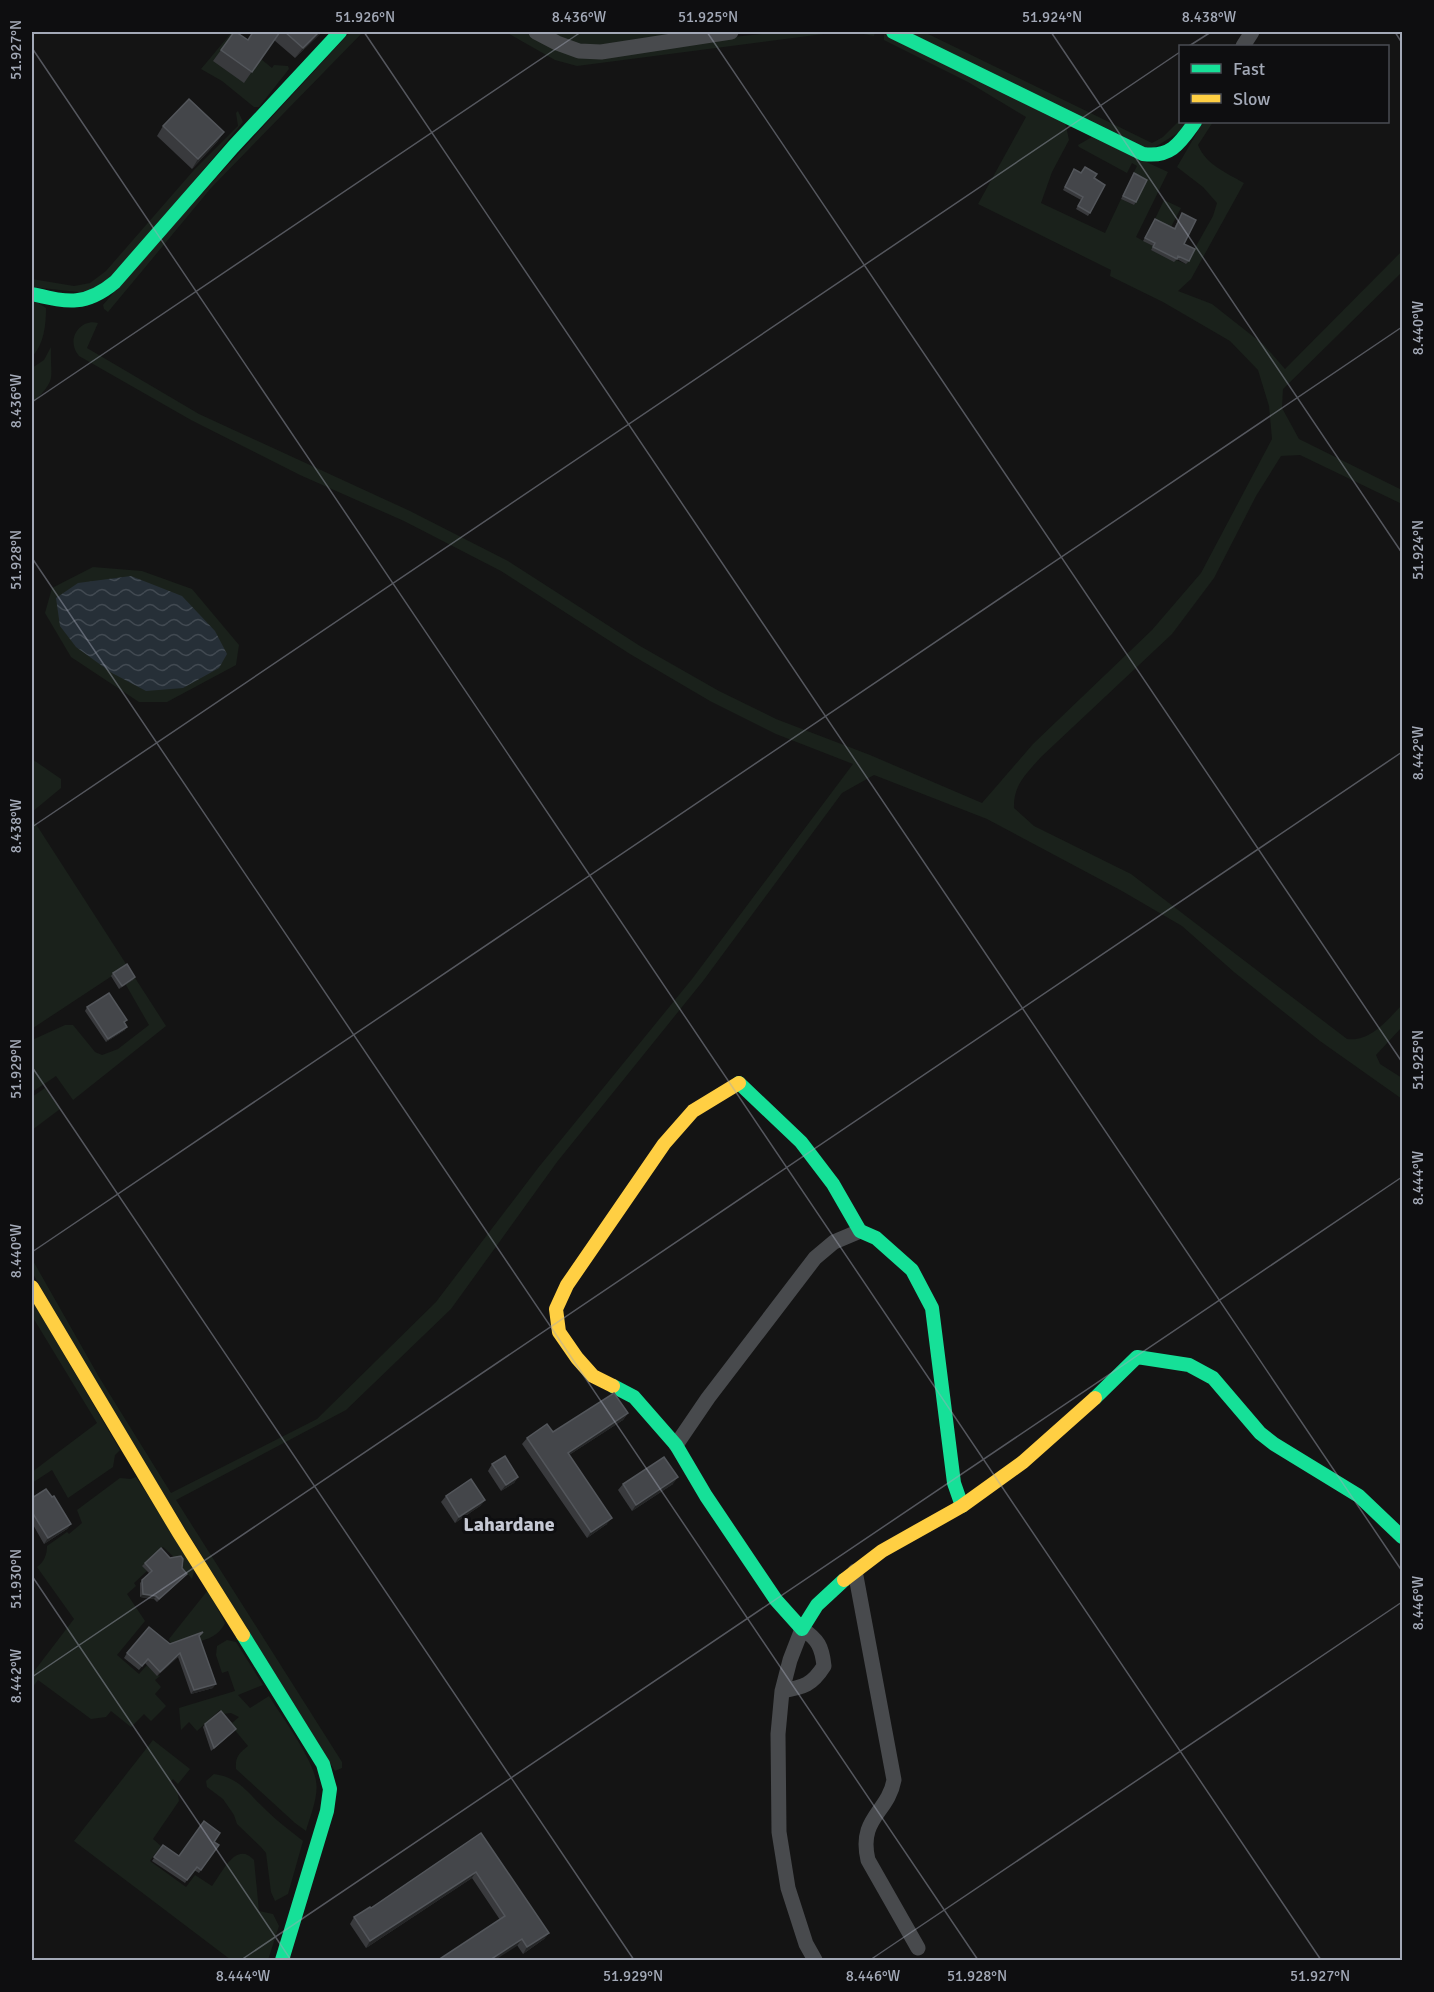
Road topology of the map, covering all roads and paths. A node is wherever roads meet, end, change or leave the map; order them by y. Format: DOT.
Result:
graph roads {
  1 [pos="340,32"];
  2 [pos="536,32"];
  3 [pos="731,32"];
  4 [pos="893,32"];
  5 [pos="1252,32"];
  6 [pos="1244,45"];
  7 [pos="1194,123"];
  8 [pos="32,294"];
  9 [pos="860,1231"];
  10 [pos="32,1287"];
  11 [pos="676,1445"];
  12 [pos="962,1506"];
  13 [pos="1402,1537"];
  14 [pos="855,1571"];
  15 [pos="802,1629"];
  16 [pos="782,1691"];
  17 [pos="918,1948"];
  18 [pos="282,1960"];
  19 [pos="815,1960"];
  1 -- 8 [label="street"];
  2 -- 3 [label="street"];
  4 -- 7 [label="street"];
  5 -- 6 [label="street"];
  9 -- 11 [label="street"];
  9 -- 11 [label="street"];
  9 -- 12 [label="street"];
  10 -- 18 [label="street"];
  11 -- 15 [label="street"];
  12 -- 13 [label="street"];
  12 -- 14 [label="street"];
  14 -- 15 [label="street"];
  14 -- 17 [label="street"];
  15 -- 16 [label="street"];
  15 -- 16 [label="street"];
  16 -- 19 [label="street"];
}
